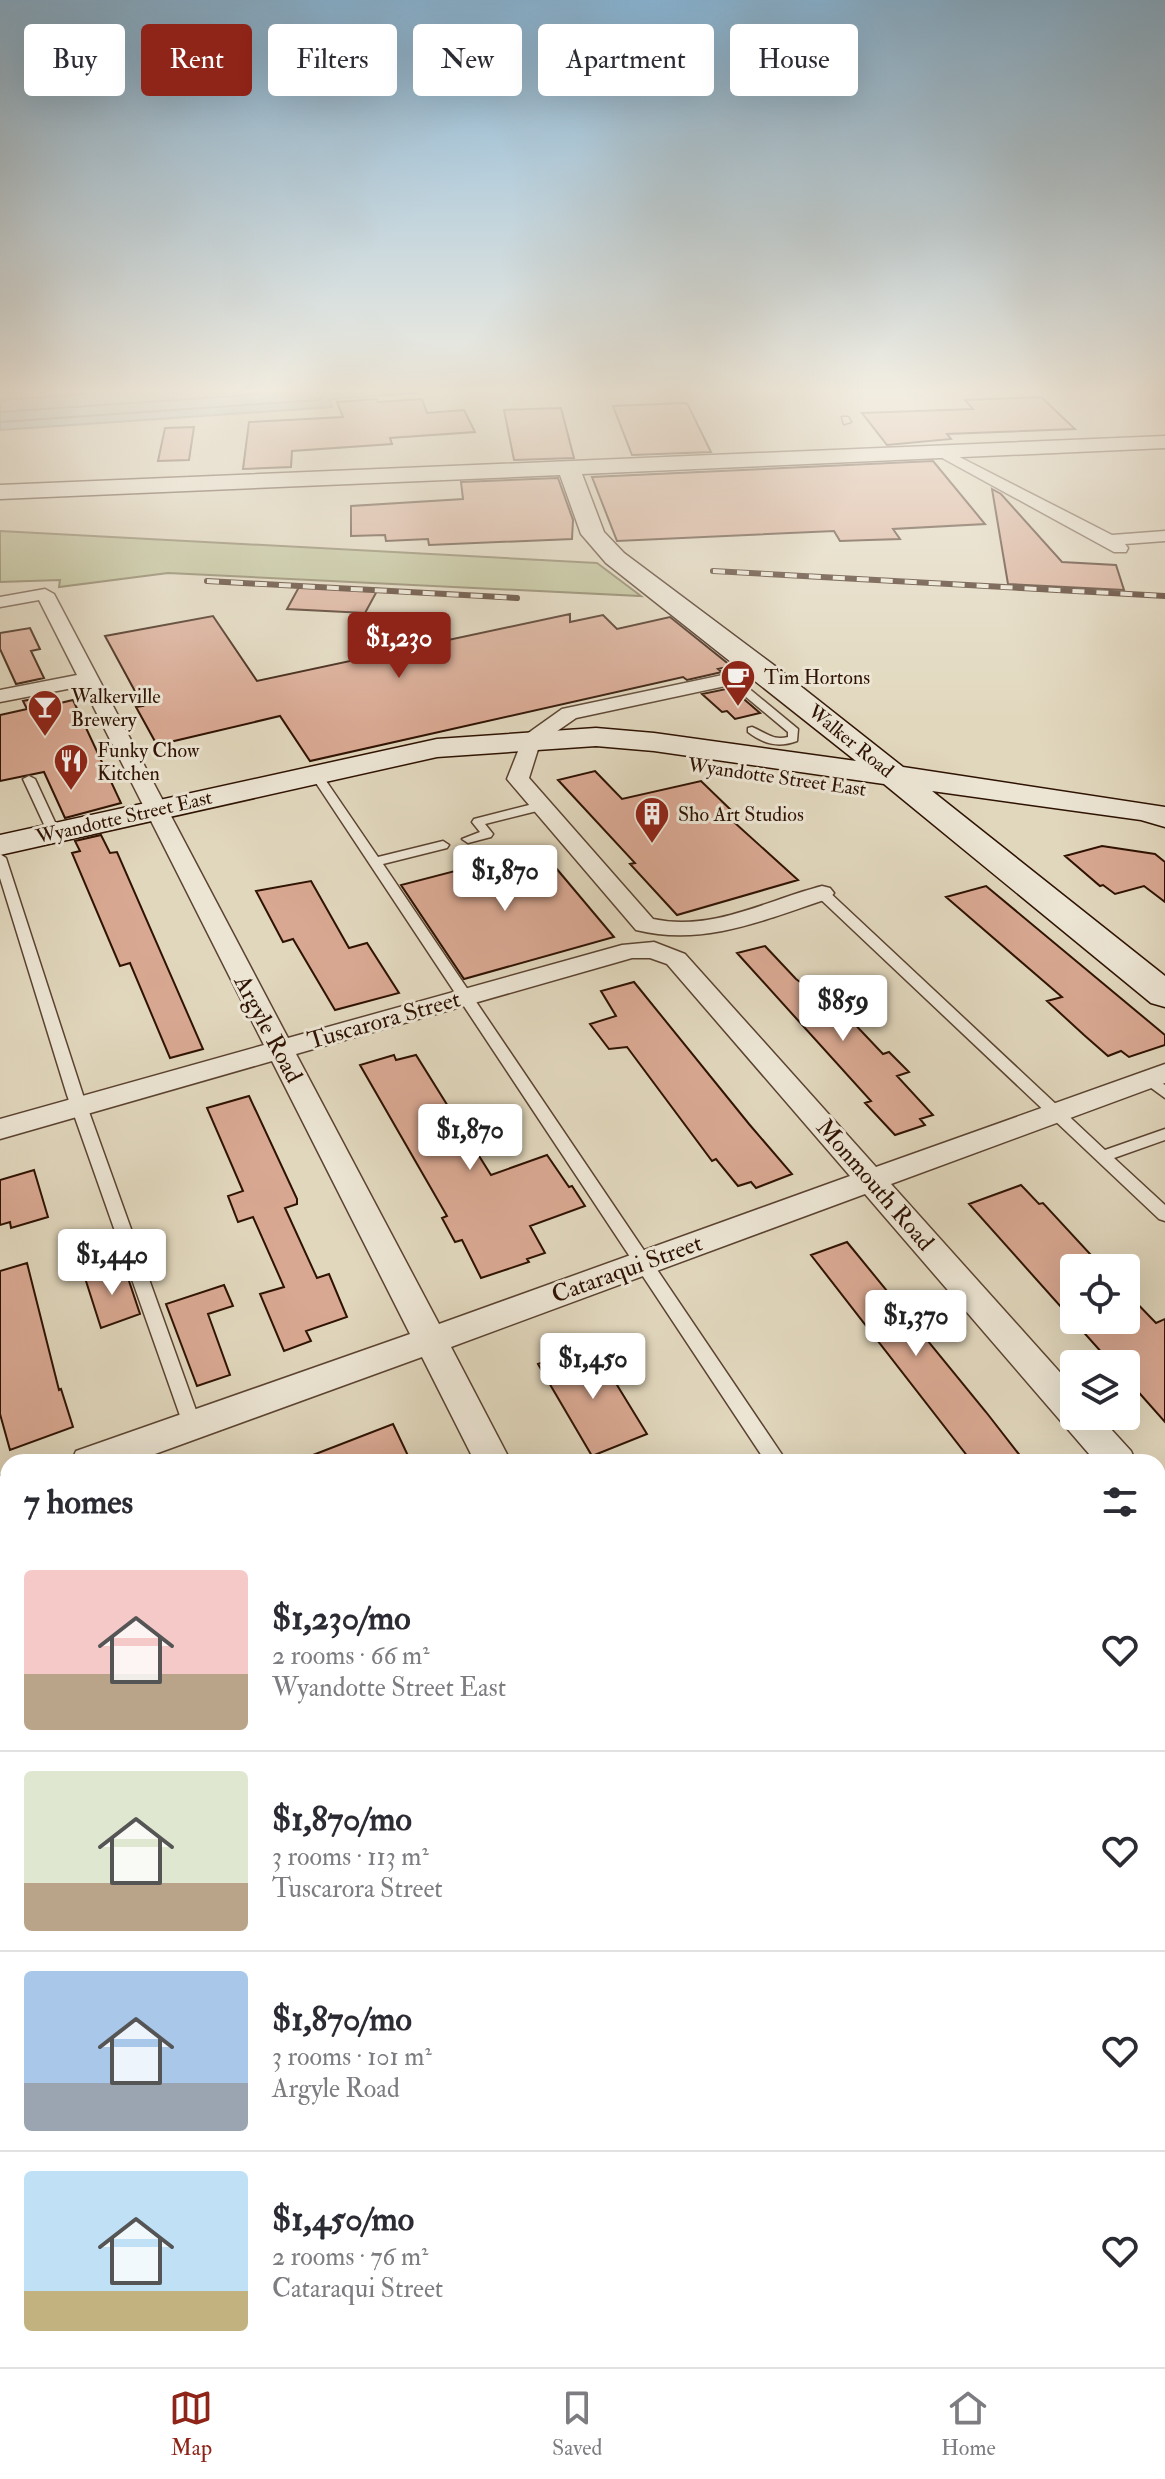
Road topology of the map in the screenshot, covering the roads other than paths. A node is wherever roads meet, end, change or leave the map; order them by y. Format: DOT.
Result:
graph roads {
  1 [pos="582,503"];
  2 [pos="1039,503"];
  3 [pos="1165,536"];
  4 [pos="0,602"];
  5 [pos="765,672"];
  6 [pos="88,679"];
  7 [pos="731,679"];
  8 [pos="0,696"];
  9 [pos="819,716"];
  10 [pos="752,730"];
  11 [pos="531,740"];
  12 [pos="772,758"];
  13 [pos="316,774"];
  14 [pos="894,776"];
  15 [pos="29,779"];
  16 [pos="922,799"];
  17 [pos="541,806"];
  18 [pos="155,810"];
  19 [pos="1054,817"];
  20 [pos="1165,817"];
  21 [pos="54,833"];
  22 [pos="1165,833"];
  23 [pos="999,834"];
  24 [pos="468,839"];
  25 [pos="0,845"];
  26 [pos="443,845"];
  27 [pos="0,858"];
  28 [pos="375,862"];
  29 [pos="822,893"];
  30 [pos="676,959"];
  31 [pos="1165,995"];
  32 [pos="465,997"];
  33 [pos="279,1050"];
  34 [pos="1159,1082"];
  35 [pos="80,1106"];
  36 [pos="1057,1112"];
  37 [pos="0,1129"];
  38 [pos="1165,1134"];
  39 [pos="1103,1156"];
  40 [pos="870,1180"];
  41 [pos="1165,1215"];
  42 [pos="643,1263"];
  43 [pos="430,1341"];
  44 [pos="1060,1396"];
  45 [pos="193,1427"];
  46 [pos="1090,1430"];
  47 [pos="113,1454"];
  48 [pos="489,1454"];
  49 [pos="772,1454"];
  50 [pos="1111,1454"];
  1 -- 5 [label="main road, Walker Road"];
  2 -- 3 [label="street"];
  4 -- 6 [label="street, Argyle Road"];
  5 -- 7 [label="street"];
  5 -- 9 [label="main road, Walker Road"];
  6 -- 8 [label="street"];
  6 -- 18 [label="street, Argyle Road"];
  7 -- 10 [label="lane"];
  7 -- 11 [label="street"];
  9 -- 12 [label="main road"];
  9 -- 14 [label="main road, Walker Road"];
  11 -- 12 [label="main road, Wyandotte Street East"];
  11 -- 13 [label="main road, Wyandotte Street East"];
  11 -- 16 [label="main road, Wyandotte Street East"];
  11 -- 17 [label="street"];
  12 -- 14 [label="main road, Wyandotte Street East"];
  13 -- 18 [label="main road, Wyandotte Street East"];
  13 -- 28 [label="lane"];
  14 -- 16 [label="main road, Walker Road"];
  14 -- 20 [label="main road, Wyandotte Street East"];
  15 -- 21 [label="lane"];
  16 -- 19 [label="main road, Wyandotte Street East"];
  16 -- 23 [label="main road, Walker Road"];
  17 -- 24 [label="lane"];
  17 -- 29 [label="street"];
  18 -- 21 [label="main road, Wyandotte Street East"];
  18 -- 33 [label="street, Argyle Road"];
  19 -- 22 [label="main road, Wyandotte Street East"];
  19 -- 23 [label="main road"];
  21 -- 25 [label="main road, Wyandotte Street East"];
  23 -- 31 [label="main road, Walker Road"];
  26 -- 28 [label="lane"];
  27 -- 35 [label="lane"];
  28 -- 32 [label="lane"];
  29 -- 36 [label="lane"];
  30 -- 32 [label="street, Tuscarora Street"];
  30 -- 40 [label="street, Monmouth Road"];
  32 -- 33 [label="street, Tuscarora Street"];
  32 -- 42 [label="lane"];
  33 -- 35 [label="street, Tuscarora Street"];
  33 -- 43 [label="street, Argyle Road"];
  34 -- 36 [label="street, Cataraqui Street"];
  35 -- 37 [label="street, Tuscarora Street"];
  35 -- 45 [label="lane"];
  36 -- 39 [label="lane"];
  36 -- 40 [label="street, Cataraqui Street"];
  38 -- 39 [label="lane"];
  39 -- 41 [label="lane"];
  40 -- 42 [label="street, Cataraqui Street"];
  40 -- 44 [label="street, Monmouth Road"];
  42 -- 43 [label="street, Cataraqui Street"];
  42 -- 49 [label="lane"];
  43 -- 45 [label="street, Cataraqui Street"];
  43 -- 48 [label="street, Argyle Road"];
  45 -- 47 [label="street, Cataraqui Street"];
  46 -- 50 [label="street, Monmouth Road"];
}
